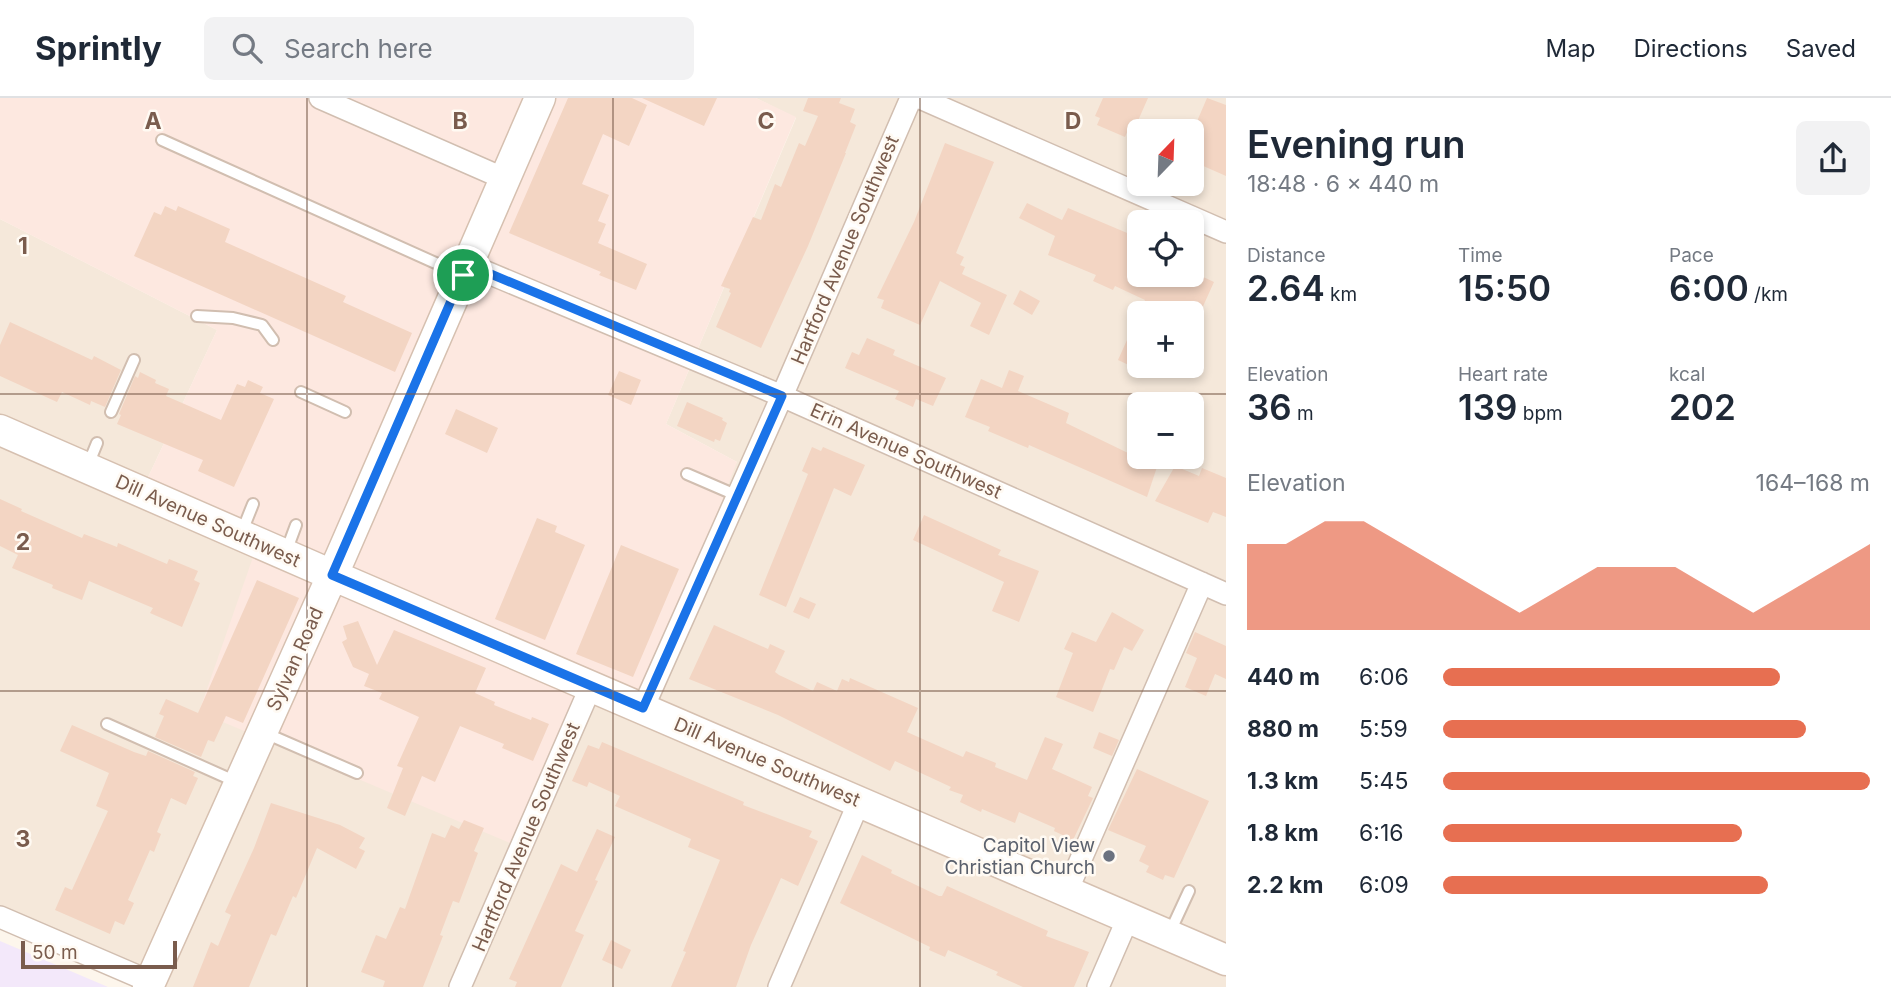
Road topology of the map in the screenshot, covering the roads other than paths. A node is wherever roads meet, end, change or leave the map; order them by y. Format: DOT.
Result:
graph roads {
  1 [pos="320,98"];
  2 [pos="540,98"];
  3 [pos="911,98"];
  4 [pos="920,98"];
  5 [pos="162,140"];
  6 [pos="505,179"];
  7 [pos="1226,232"];
  8 [pos="465,269"];
  9 [pos="197,316"];
  10 [pos="273,340"];
  11 [pos="134,360"];
  12 [pos="301,391"];
  13 [pos="782,396"];
  14 [pos="111,412"];
  15 [pos="345,412"];
  16 [pos="0,429"];
  17 [pos="687,474"];
  18 [pos="738,496"];
  19 [pos="253,504"];
  20 [pos="296,525"];
  21 [pos="240,535"];
  22 [pos="285,554"];
  23 [pos="332,575"];
  24 [pos="1202,583"];
  25 [pos="1226,594"];
  26 [pos="591,686"];
  27 [pos="643,708"];
  28 [pos="107,724"];
  29 [pos="262,732"];
  30 [pos="357,773"];
  31 [pos="239,784"];
  32 [pos="859,802"];
  33 [pos="1067,891"];
  34 [pos="1189,891"];
  35 [pos="0,917"];
  36 [pos="1128,918"];
  37 [pos="1168,935"];
  38 [pos="1226,960"];
  39 [pos="149,985"];
  40 [pos="460,987"];
  41 [pos="779,987"];
  42 [pos="1098,987"];
  1 -- 6 [label="street"];
  2 -- 6 [label="main road, Sylvan Road"];
  3 -- 13 [label="street, Hartford Avenue Southwest"];
  4 -- 7 [label="street"];
  5 -- 8 [label="lane"];
  6 -- 8 [label="main road, Sylvan Road"];
  8 -- 13 [label="street, Erin Avenue Southwest"];
  8 -- 23 [label="main road, Sylvan Road"];
  9 -- 10 [label="lane"];
  11 -- 14 [label="lane"];
  12 -- 15 [label="lane"];
  13 -- 18 [label="street, Hartford Avenue Southwest"];
  13 -- 24 [label="street, Erin Avenue Southwest"];
  16 -- 21 [label="main road, Dill Avenue Southwest"];
  17 -- 18 [label="lane"];
  18 -- 27 [label="street, Hartford Avenue Southwest"];
  19 -- 21 [label="lane"];
  20 -- 22 [label="lane"];
  21 -- 22 [label="main road, Dill Avenue Southwest"];
  22 -- 23 [label="main road, Dill Avenue Southwest"];
  23 -- 26 [label="main road, Dill Avenue Southwest"];
  23 -- 29 [label="main road, Sylvan Road"];
  24 -- 25 [label="street, Erin Avenue Southwest"];
  24 -- 33 [label="street"];
  26 -- 27 [label="main road, Dill Avenue Southwest"];
  26 -- 40 [label="street, Hartford Avenue Southwest"];
  27 -- 32 [label="main road, Dill Avenue Southwest"];
  28 -- 31 [label="lane"];
  29 -- 30 [label="lane"];
  29 -- 31 [label="main road, Sylvan Road"];
  31 -- 39 [label="main road, Sylvan Road"];
  32 -- 33 [label="main road, Dill Avenue Southwest"];
  32 -- 41 [label="street"];
  33 -- 36 [label="main road, Dill Avenue Southwest"];
  34 -- 37 [label="lane"];
  35 -- 39 [label="street"];
  36 -- 37 [label="main road, Dill Avenue Southwest"];
  36 -- 42 [label="street"];
  37 -- 38 [label="main road, Dill Avenue Southwest"];
}
